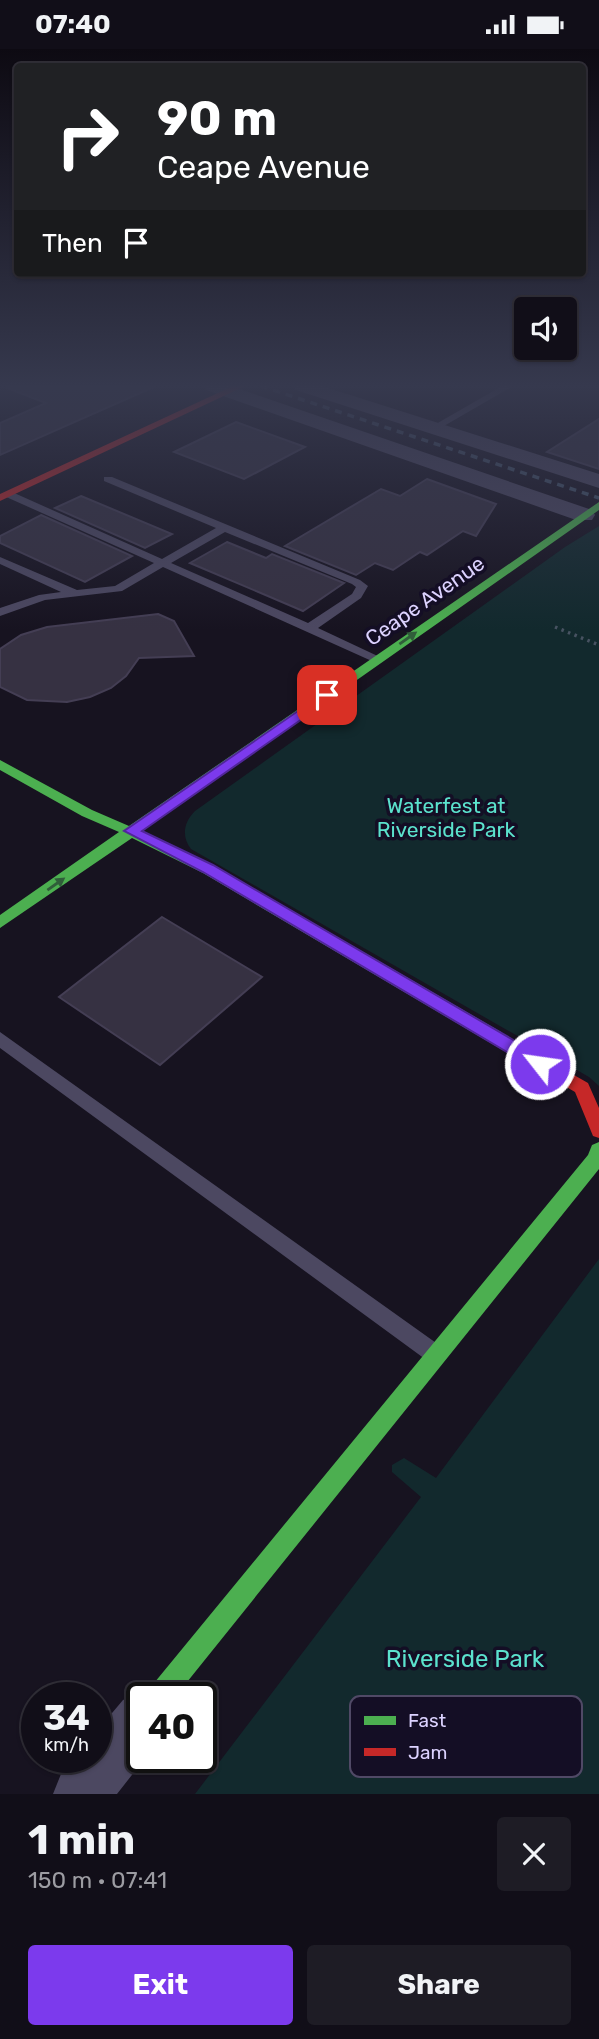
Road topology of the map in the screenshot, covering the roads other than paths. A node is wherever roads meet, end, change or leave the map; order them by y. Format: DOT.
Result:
graph roads {
  1 [pos="63,467"];
  2 [pos="460,467"];
  3 [pos="557,467"];
  4 [pos="108,479"];
  5 [pos="599,481"];
  6 [pos="4,496"];
  7 [pos="594,513"];
  8 [pos="225,527"];
  9 [pos="0,559"];
  10 [pos="163,563"];
  11 [pos="79,595"];
  12 [pos="4,607"];
  13 [pos="309,628"];
  14 [pos="378,659"];
  15 [pos="0,764"];
  16 [pos="131,831"];
  17 [pos="0,923"];
  18 [pos="0,1039"];
  19 [pos="599,1131"];
  20 [pos="599,1150"];
  21 [pos="437,1355"];
  22 [pos="171,1682"];
  23 [pos="126,1739"];
  24 [pos="81,1794"];
  1 -- 6 [label="street"];
  2 -- 7 [label="street"];
  3 -- 5 [label="street"];
  4 -- 8 [label="lane"];
  6 -- 10 [label="lane"];
  14 -- 7 [label="street, Ceape Avenue, one-way"];
  8 -- 10 [label="lane"];
  8 -- 13 [label="lane"];
  9 -- 11 [label="lane"];
  10 -- 11 [label="lane"];
  10 -- 13 [label="lane"];
  11 -- 12 [label="lane"];
  13 -- 14 [label="lane"];
  14 -- 16 [label="street, Ceape Avenue"];
  15 -- 16 [label="street"];
  17 -- 16 [label="street, Ceape Avenue, one-way"];
  16 -- 19 [label="street"];
  18 -- 21 [label="lane"];
  20 -- 21 [label="street"];
  21 -- 22 [label="street"];
  23 -- 24 [label="street"];
}
